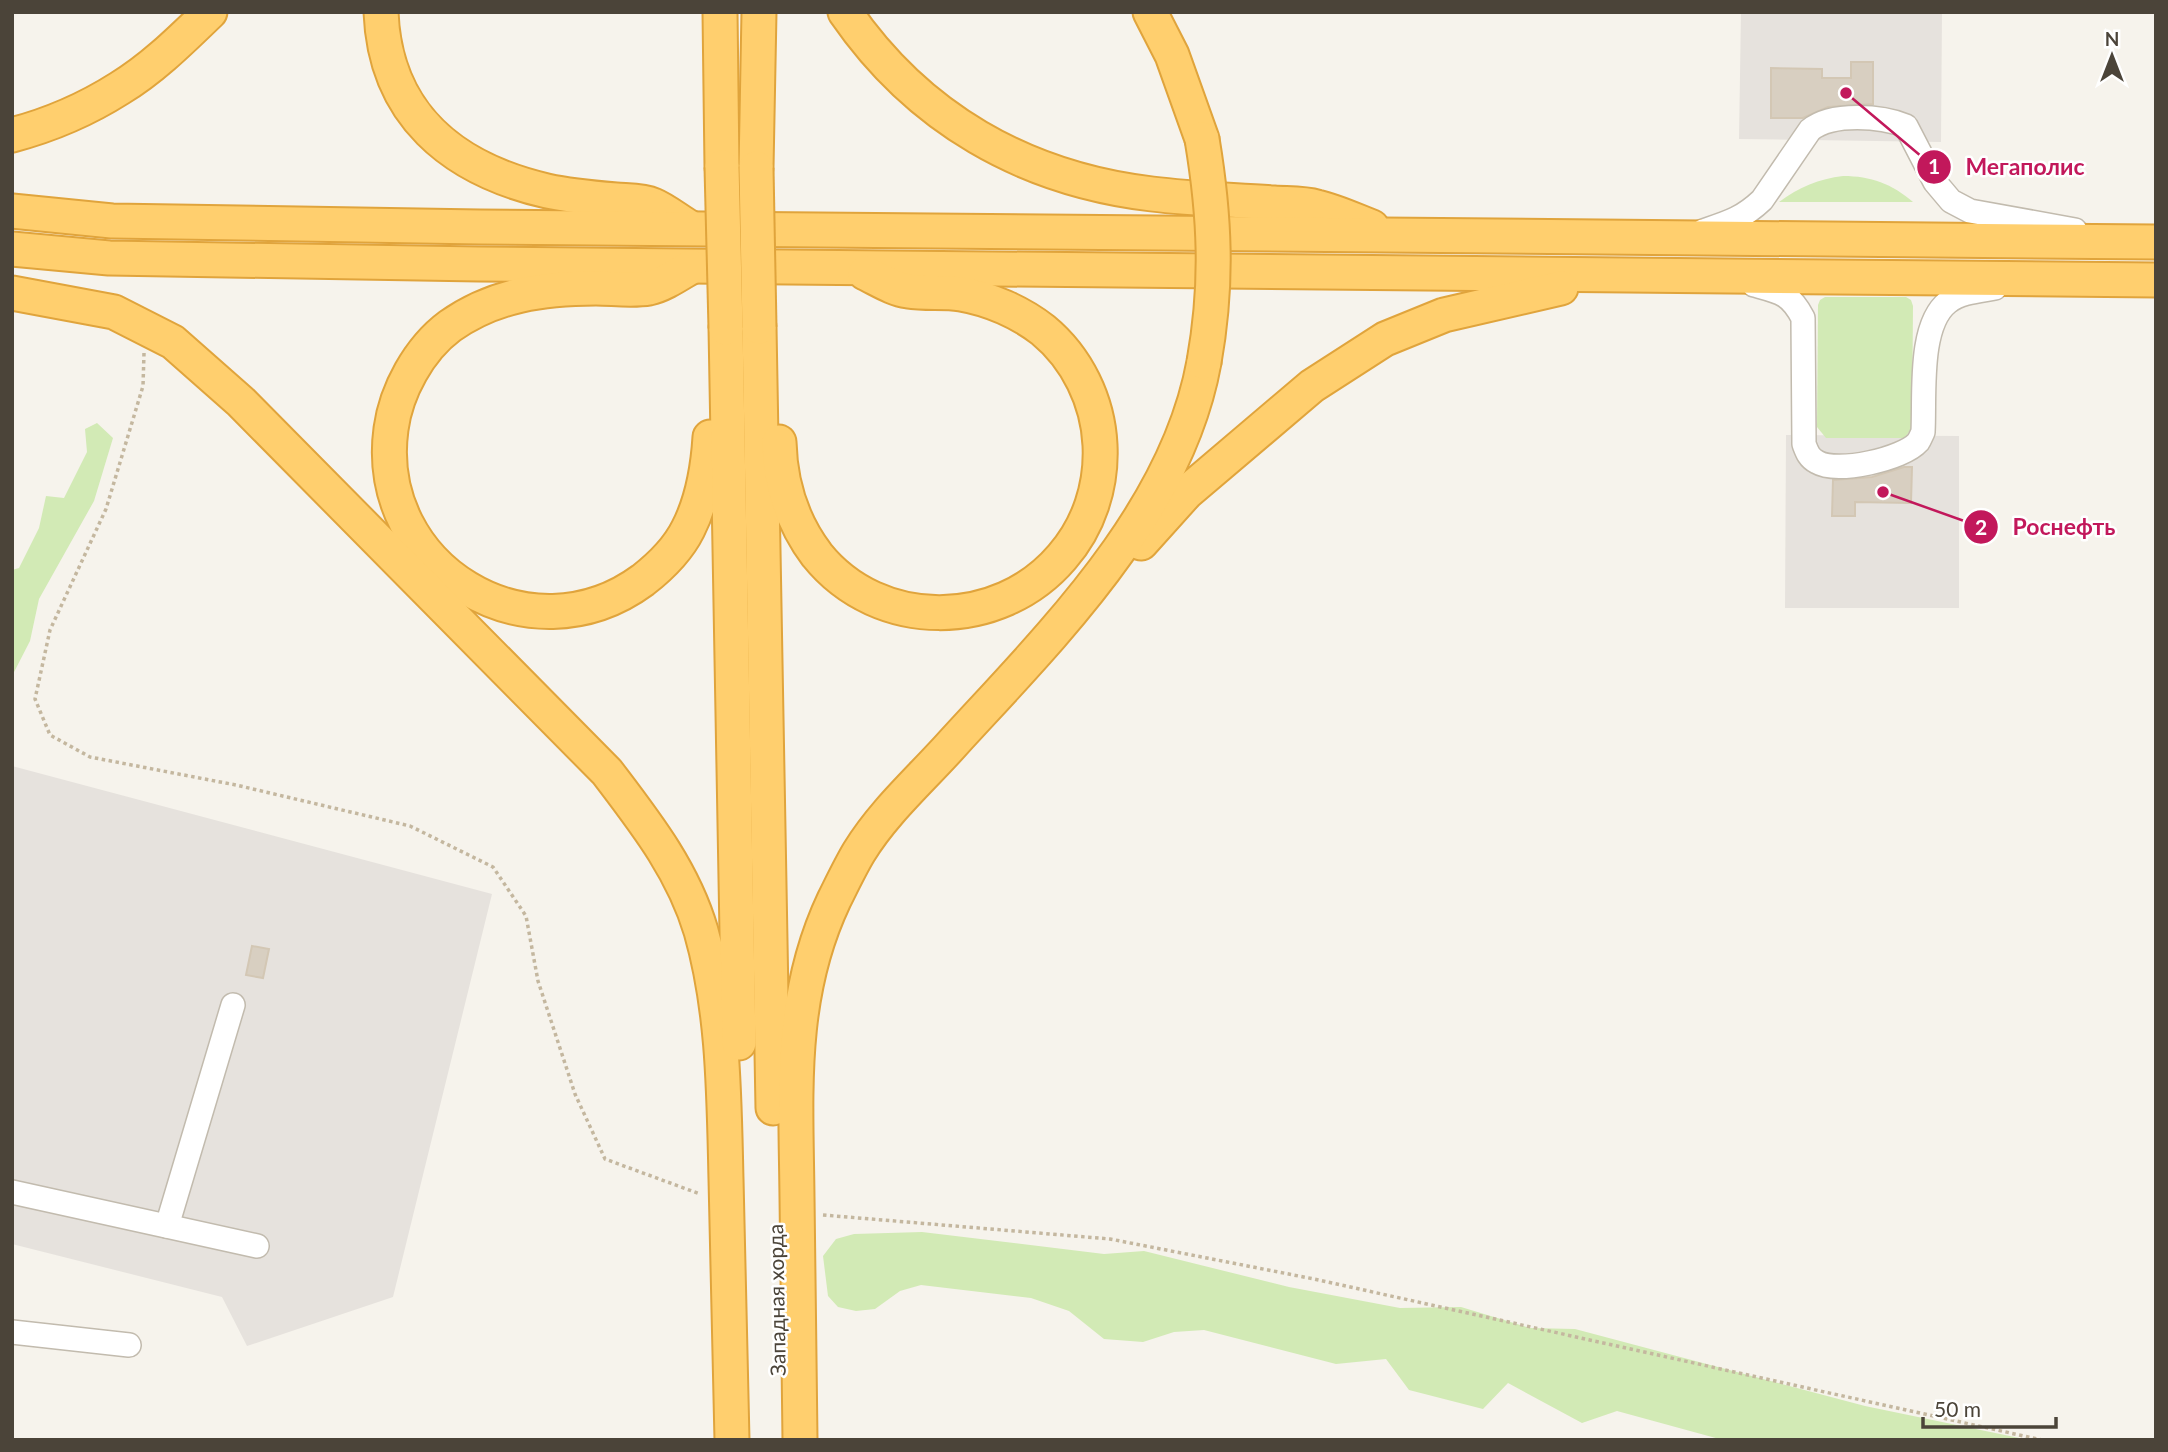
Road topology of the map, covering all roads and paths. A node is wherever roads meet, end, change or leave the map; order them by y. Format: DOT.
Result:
graph roads {
  1 [pos="210,12"];
  2 [pos="381,12"];
  3 [pos="701,12"];
  4 [pos="720,12"];
  5 [pos="760,12"];
  6 [pos="845,12"];
  7 [pos="1150,12"];
  8 [pos="12,135"];
  9 [pos="722,158"];
  10 [pos="12,211"];
  11 [pos="688,227"];
  12 [pos="1391,234"];
  13 [pos="1679,239"];
  14 [pos="2150,242"];
  15 [pos="12,249"];
  16 [pos="696,265"];
  17 [pos="849,266"];
  18 [pos="1613,276"];
  19 [pos="1724,277"];
  20 [pos="2051,279"];
  21 [pos="2156,280"];
  22 [pos="12,293"];
  23 [pos="759,327"];
  24 [pos="726,328"];
  25 [pos="144,351"];
  26 [pos="1122,547"];
  27 [pos="233,1005"];
  28 [pos="12,1192"];
  29 [pos="700,1194"];
  30 [pos="823,1214"];
  31 [pos="167,1226"];
  32 [pos="257,1246"];
  33 [pos="12,1332"];
  34 [pos="129,1345"];
  35 [pos="732,1440"];
  36 [pos="745,1440"];
  37 [pos="779,1440"];
  38 [pos="800,1440"];
  39 [pos="2042,1440"];
  1 -- 8 [label="highway"];
  2 -- 11 [label="highway"];
  3 -- 9 [label="highway"];
  4 -- 9 [label="highway, Западная хорда"];
  5 -- 23 [label="highway, Западная хорда, bridge"];
  6 -- 12 [label="highway"];
  7 -- 26 [label="highway, bridge"];
  9 -- 24 [label="highway, Западная хорда, bridge"];
  10 -- 11 [label="highway"];
  11 -- 12 [label="highway"];
  12 -- 13 [label="highway"];
  13 -- 14 [label="highway"];
  13 -- 14 [label="lane"];
  15 -- 16 [label="highway"];
  16 -- 17 [label="highway"];
  16 -- 24 [label="highway"];
  17 -- 18 [label="highway"];
  17 -- 23 [label="highway"];
  18 -- 19 [label="highway"];
  18 -- 26 [label="highway"];
  19 -- 20 [label="highway"];
  19 -- 20 [label="lane"];
  20 -- 21 [label="highway"];
  22 -- 35 [label="highway"];
  23 -- 37 [label="highway, Западная хорда"];
  24 -- 36 [label="highway, Западная хорда"];
  25 -- 29 [label="path"];
  26 -- 38 [label="highway"];
  27 -- 31 [label="lane"];
  28 -- 31 [label="lane"];
  30 -- 39 [label="path"];
  31 -- 32 [label="lane"];
  33 -- 34 [label="lane"];
}
